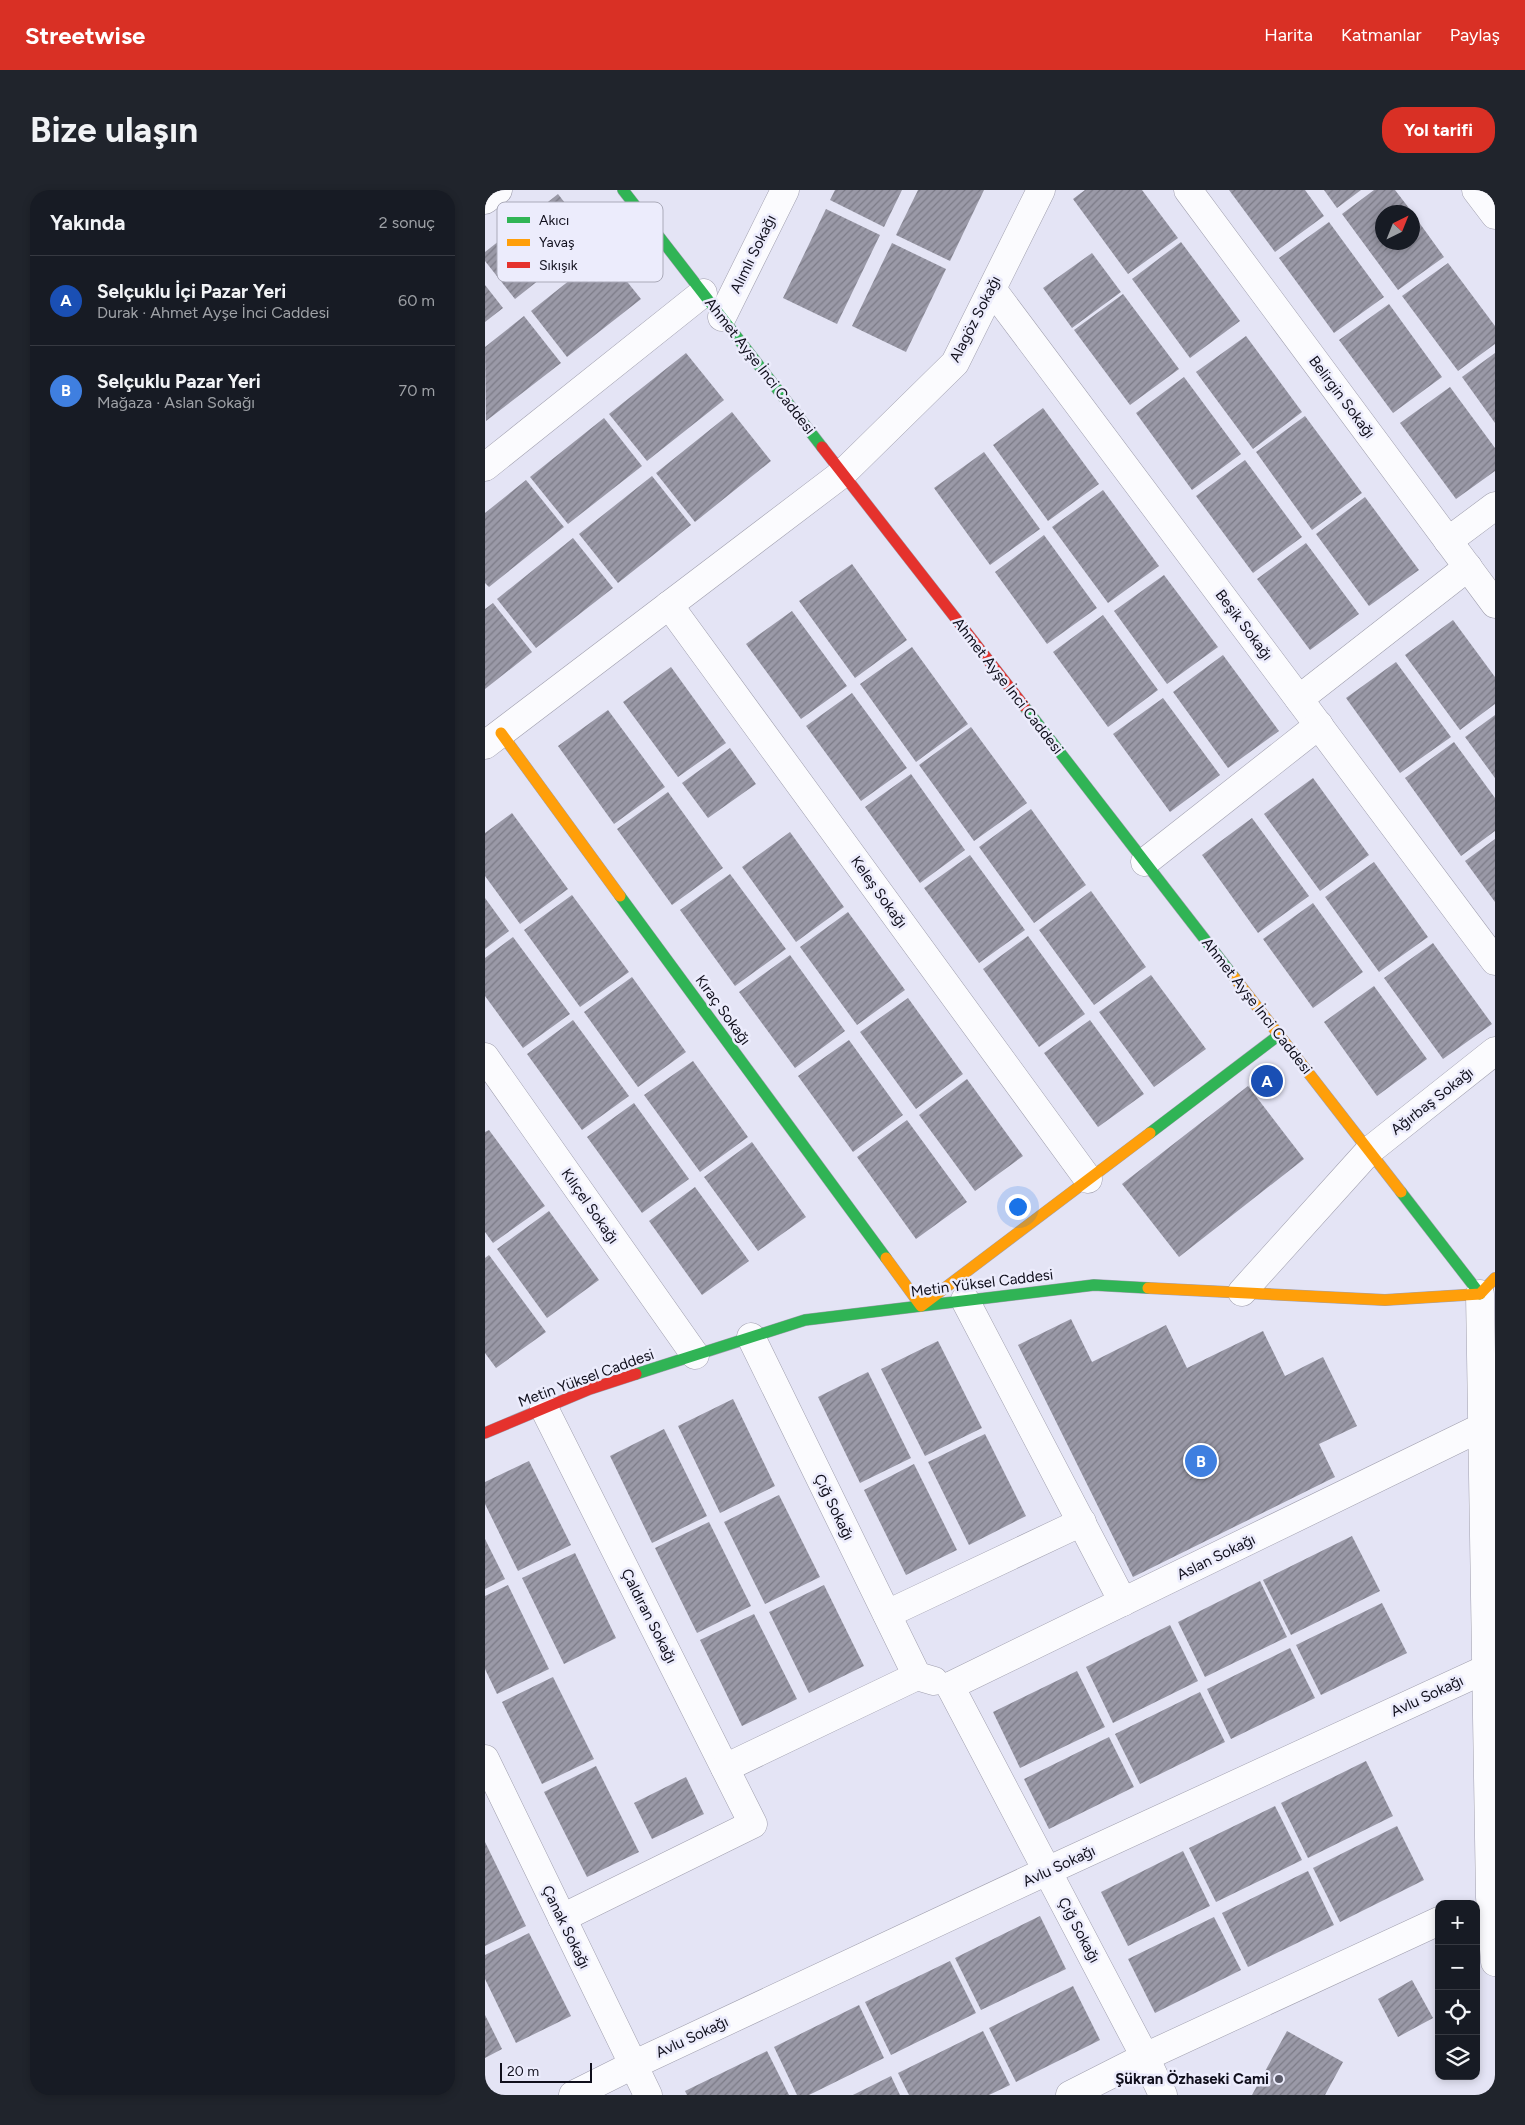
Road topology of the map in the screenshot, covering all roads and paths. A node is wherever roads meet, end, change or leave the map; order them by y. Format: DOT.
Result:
graph roads {
  1 [pos="498,190"];
  2 [pos="623,190"];
  3 [pos="785,190"];
  4 [pos="1041,190"];
  5 [pos="1188,190"];
  6 [pos="1476,190"];
  7 [pos="485,200"];
  8 [pos="632,202"];
  9 [pos="1495,215"];
  10 [pos="663,242"];
  11 [pos="992,288"];
  12 [pos="703,293"];
  13 [pos="722,317"];
  14 [pos="485,467"];
  15 [pos="843,473"];
  16 [pos="1495,506"];
  17 [pos="1448,541"];
  18 [pos="1467,567"];
  19 [pos="1495,604"];
  20 [pos="669,605"];
  21 [pos="1299,699"];
  22 [pos="1319,725"];
  23 [pos="493,739"];
  24 [pos="1145,862"];
  25 [pos="1495,961"];
  26 [pos="1279,1035"];
  27 [pos="1495,1051"];
  28 [pos="485,1057"];
  29 [pos="1369,1151"];
  30 [pos="1088,1179"];
  31 [pos="1487,1286"];
  32 [pos="1242,1292"];
  33 [pos="965,1300"];
  34 [pos="921,1306"];
  35 [pos="751,1337"];
  36 [pos="695,1355"];
  37 [pos="544,1408"];
  38 [pos="488,1425"];
  39 [pos="1482,1427"];
  40 [pos="1082,1522"];
  41 [pos="1123,1602"];
  42 [pos="887,1614"];
  43 [pos="1486,1669"];
  44 [pos="917,1676"];
  45 [pos="950,1686"];
  46 [pos="485,1759"];
  47 [pos="725,1768"];
  48 [pos="1047,1871"];
  49 [pos="1483,1900"];
  50 [pos="562,1918"];
  51 [pos="1435,1922"];
  52 [pos="1495,1962"];
  53 [pos="1145,2057"];
  54 [pos="633,2064"];
  55 [pos="573,2095"];
  56 [pos="648,2095"];
  57 [pos="1070,2095"];
  58 [pos="1163,2095"];
  1 -- 7 [label="street"];
  2 -- 8 [label="street, Ahmet Ayşe İnci Caddesi"];
  3 -- 13 [label="street, Alımlı Sokağı"];
  4 -- 11 [label="street, Alagöz Sokağı"];
  5 -- 17 [label="street, Belirgin Sokağı"];
  6 -- 9 [label="street"];
  10 -- 12 [label="street, Ahmet Ayşe İnci Caddesi"];
  11 -- 15 [label="street, Alagöz Sokağı"];
  11 -- 21 [label="street, Beşik Sokağı"];
  12 -- 13 [label="street, Ahmet Ayşe İnci Caddesi"];
  12 -- 14 [label="street"];
  13 -- 15 [label="street, Ahmet Ayşe İnci Caddesi"];
  15 -- 20 [label="street, Alagöz Sokağı"];
  15 -- 24 [label="street, Ahmet Ayşe İnci Caddesi"];
  16 -- 17 [label="street"];
  17 -- 18 [label="street, Belirgin Sokağı"];
  18 -- 19 [label="street, Belirgin Sokağı"];
  18 -- 21 [label="street"];
  20 -- 23 [label="street, Alagöz Sokağı"];
  20 -- 30 [label="street, Keleş Sokağı"];
  21 -- 22 [label="street, Beşik Sokağı"];
  22 -- 24 [label="street"];
  22 -- 25 [label="street, Beşik Sokağı"];
  23 -- 34 [label="street, Kıraç Sokağı"];
  24 -- 26 [label="street, Ahmet Ayşe İnci Caddesi"];
  26 -- 29 [label="street, Ahmet Ayşe İnci Caddesi"];
  26 -- 30 [label="street"];
  27 -- 29 [label="street, Ağırbaş Sokağı"];
  28 -- 36 [label="street, Kılıçel Sokağı"];
  29 -- 31 [label="street, Ahmet Ayşe İnci Caddesi"];
  29 -- 32 [label="street, Ağırbaş Sokağı"];
  30 -- 34 [label="street"];
  31 -- 32 [label="street, Metin Yüksel Caddesi"];
  31 -- 39 [label="street"];
  32 -- 33 [label="street, Metin Yüksel Caddesi"];
  33 -- 34 [label="street, Metin Yüksel Caddesi"];
  33 -- 40 [label="street"];
  34 -- 35 [label="street, Metin Yüksel Caddesi"];
  35 -- 36 [label="street, Metin Yüksel Caddesi"];
  35 -- 42 [label="street, Çığ Sokağı"];
  36 -- 37 [label="street, Metin Yüksel Caddesi"];
  37 -- 38 [label="street, Metin Yüksel Caddesi"];
  37 -- 47 [label="street, Çaldıran Sokağı"];
  39 -- 41 [label="street, Aslan Sokağı"];
  39 -- 43 [label="street"];
  40 -- 41 [label="street"];
  40 -- 42 [label="street"];
  41 -- 45 [label="street, Aslan Sokağı"];
  42 -- 44 [label="street, Çığ Sokağı"];
  43 -- 48 [label="street, Avlu Sokağı"];
  43 -- 49 [label="street"];
  44 -- 45 [label="street"];
  44 -- 47 [label="street"];
  45 -- 48 [label="street, Çığ Sokağı"];
  46 -- 50 [label="street, Çanak Sokağı"];
  47 -- 50 [label="street, Çaldıran Sokağı"];
  48 -- 53 [label="street, Çığ Sokağı"];
  48 -- 54 [label="street, Avlu Sokağı"];
  49 -- 52 [label="street"];
  50 -- 54 [label="street, Çanak Sokağı"];
  51 -- 53 [label="street"];
  53 -- 57 [label="street"];
  53 -- 58 [label="street, Çığ Sokağı"];
  54 -- 55 [label="street, Avlu Sokağı"];
  54 -- 56 [label="street, Çanak Sokağı"];
}
